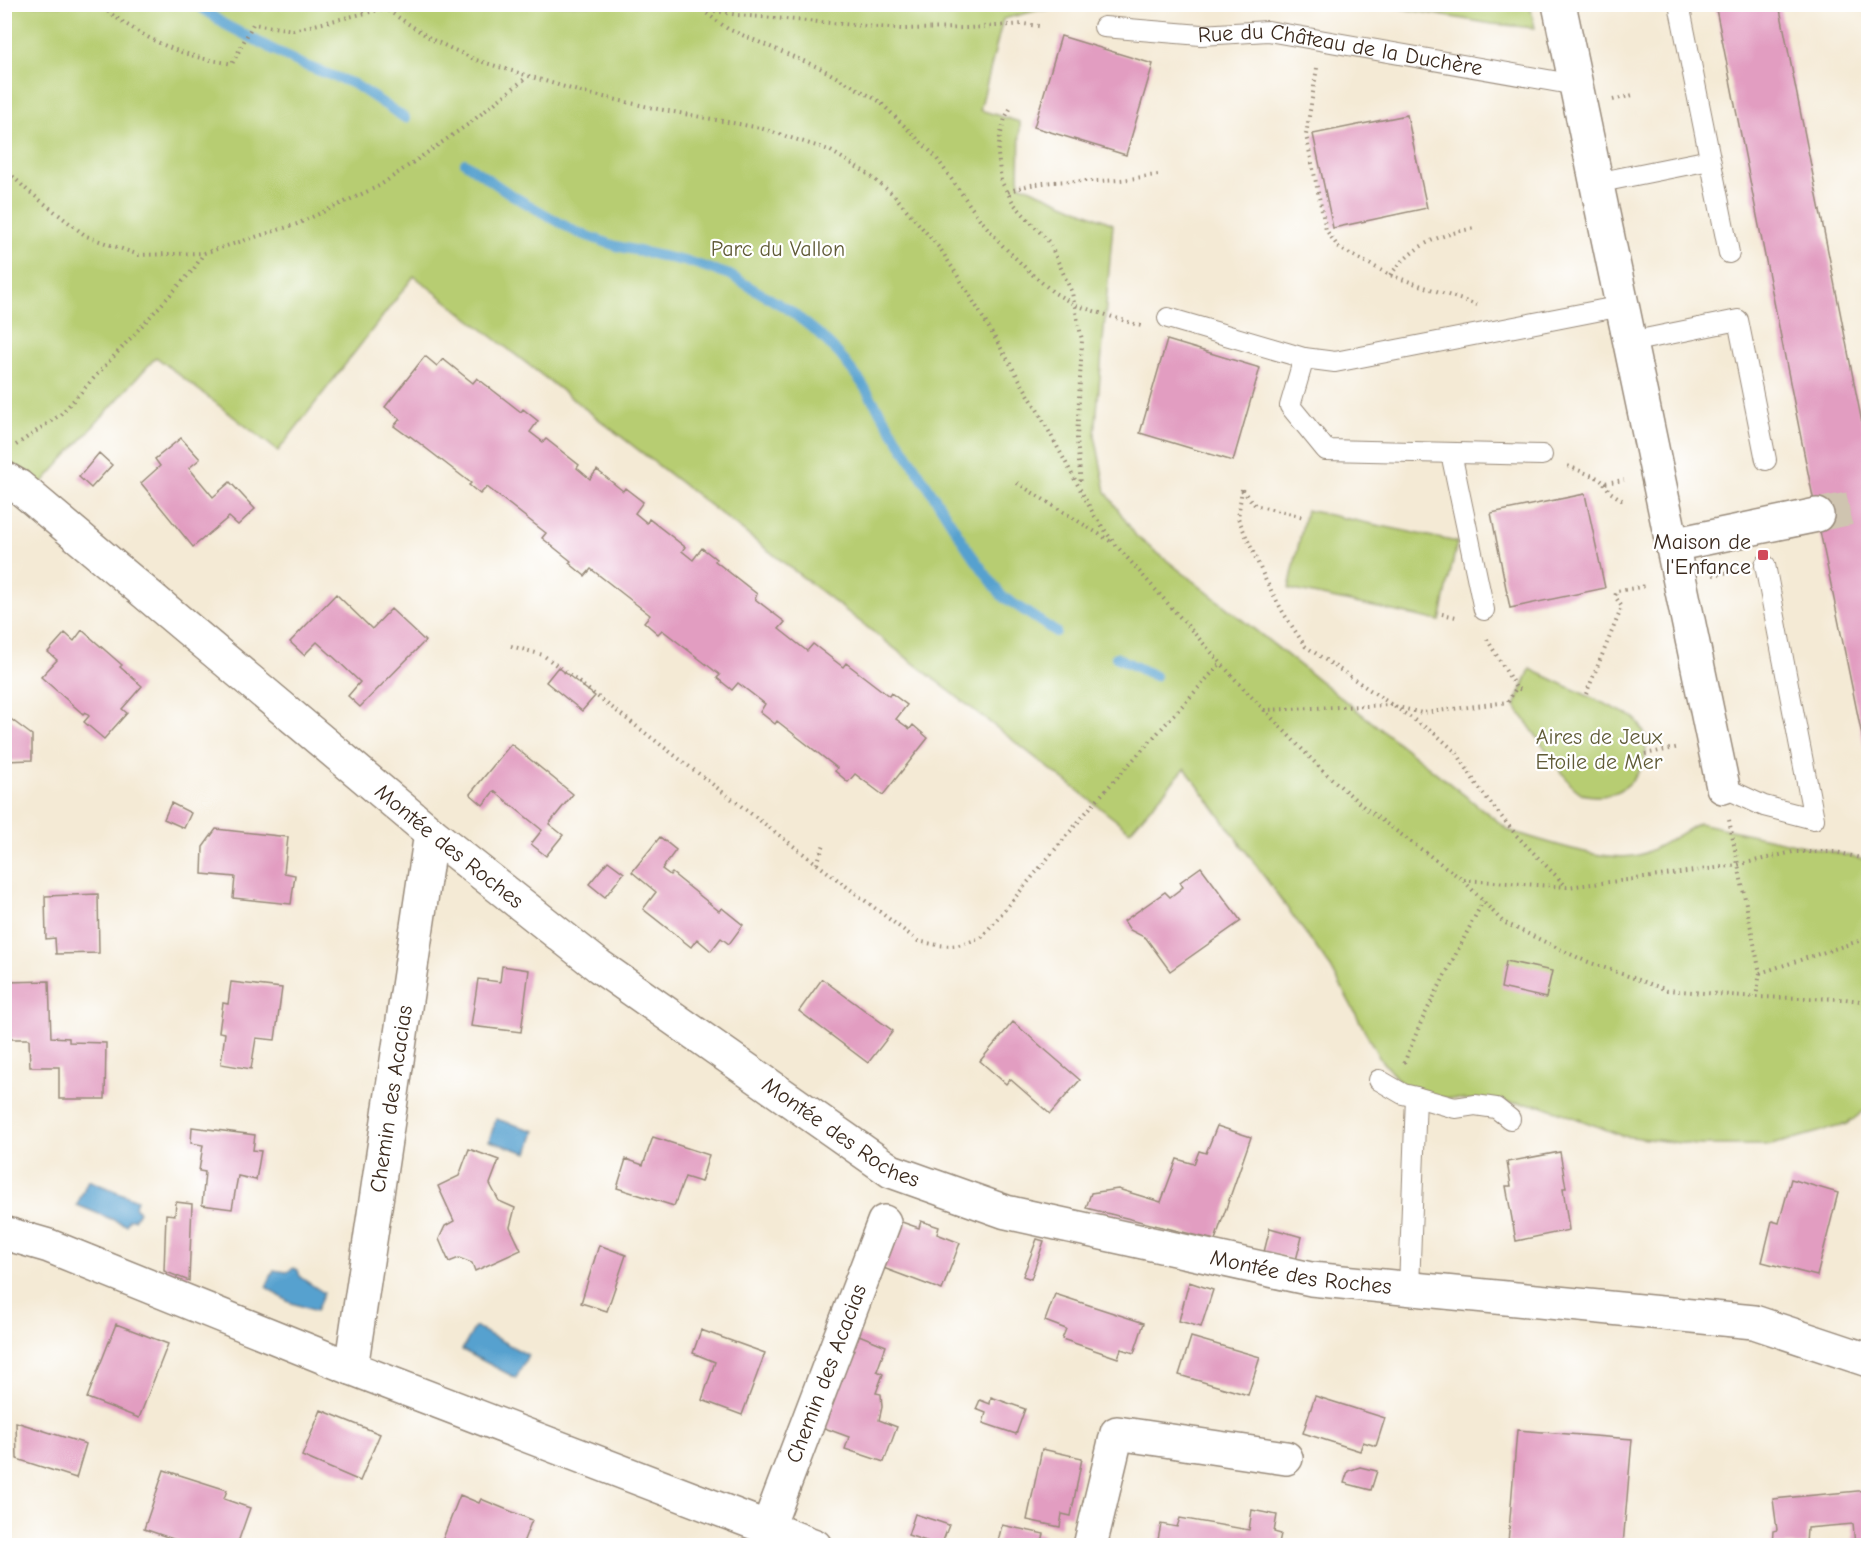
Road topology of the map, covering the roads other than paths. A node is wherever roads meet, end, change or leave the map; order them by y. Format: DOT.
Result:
graph roads {
  1 [pos="1559,4"];
  2 [pos="1679,4"];
  3 [pos="1104,27"];
  4 [pos="1576,85"];
  5 [pos="1710,160"];
  6 [pos="1596,183"];
  7 [pos="1729,253"];
  8 [pos="1622,306"];
  9 [pos="1168,318"];
  10 [pos="1630,342"];
  11 [pos="1304,358"];
  12 [pos="1451,453"];
  13 [pos="1542,455"];
  14 [pos="1766,460"];
  15 [pos="4,478"];
  16 [pos="1817,515"];
  17 [pos="1672,545"];
  18 [pos="1765,565"];
  19 [pos="1484,610"];
  20 [pos="1723,787"];
  21 [pos="431,832"];
  22 [pos="1379,1080"];
  23 [pos="1416,1097"];
  24 [pos="1510,1119"];
  25 [pos="884,1222"];
  26 [pos="4,1233"];
  27 [pos="1410,1288"];
  28 [pos="1869,1360"];
  29 [pos="351,1368"];
  30 [pos="1286,1458"];
  31 [pos="768,1527"];
  32 [pos="815,1545"];
  33 [pos="1090,1545"];
  1 -- 4 [label="street"];
  2 -- 5 [label="lane"];
  3 -- 4 [label="lane, Rue du Château de la Duchère"];
  4 -- 6 [label="street"];
  5 -- 6 [label="lane"];
  5 -- 7 [label="lane"];
  6 -- 8 [label="street"];
  8 -- 10 [label="street"];
  8 -- 11 [label="lane"];
  9 -- 11 [label="lane"];
  10 -- 14 [label="lane"];
  10 -- 17 [label="street"];
  11 -- 12 [label="lane"];
  12 -- 13 [label="lane"];
  12 -- 19 [label="lane"];
  15 -- 21 [label="street, Montée des Roches"];
  16 -- 17 [label="street"];
  17 -- 20 [label="street"];
  18 -- 20 [label="lane"];
  21 -- 27 [label="street, Montée des Roches"];
  21 -- 29 [label="street, Chemin des Acacias"];
  22 -- 23 [label="lane"];
  23 -- 24 [label="lane"];
  23 -- 27 [label="lane"];
  25 -- 31 [label="street, Chemin des Acacias"];
  26 -- 29 [label="street"];
  27 -- 28 [label="street, Montée des Roches"];
  29 -- 31 [label="street"];
  30 -- 33 [label="street"];
  31 -- 32 [label="street"];
}
